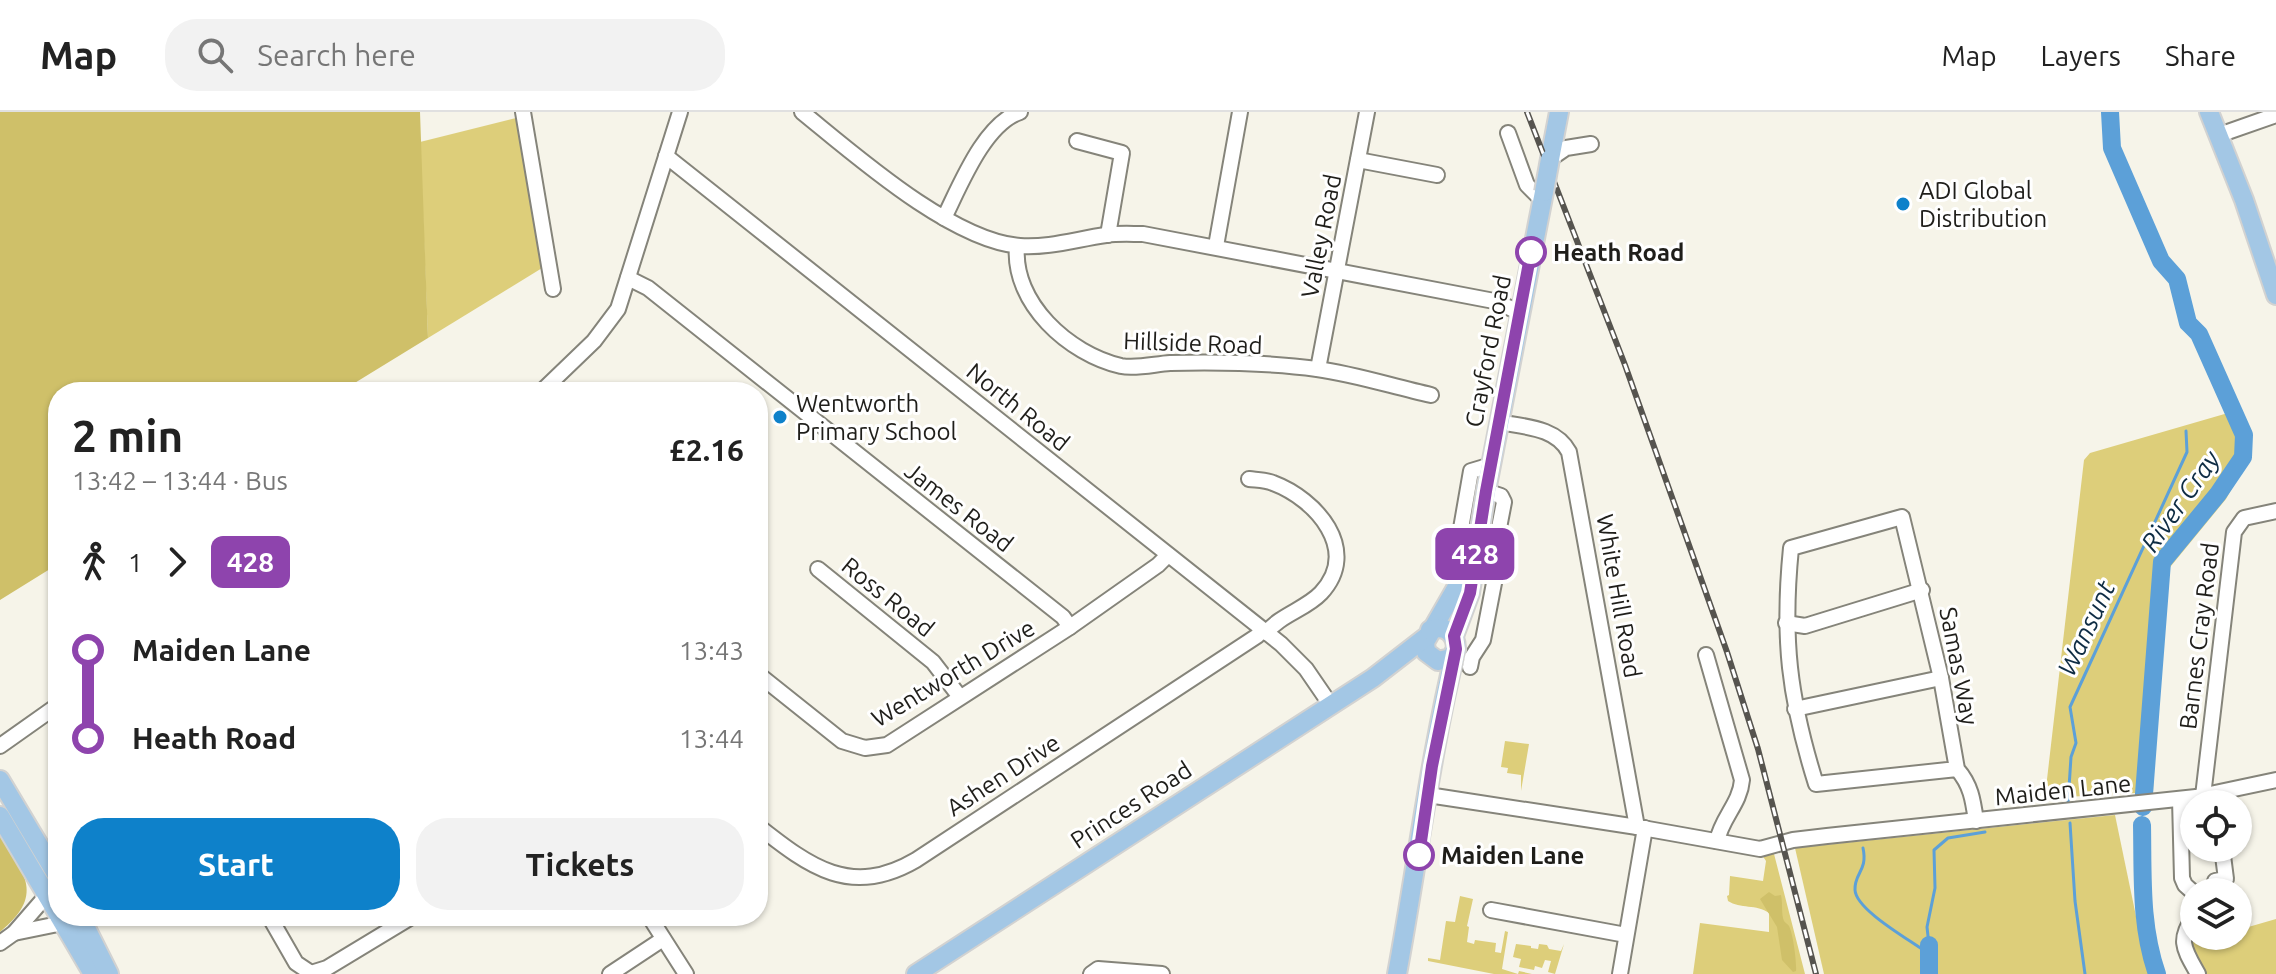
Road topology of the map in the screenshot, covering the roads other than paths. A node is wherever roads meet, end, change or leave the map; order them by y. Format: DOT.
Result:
graph roads {
  1 [pos="523,112"];
  2 [pos="680,112"];
  3 [pos="803,112"];
  4 [pos="1020,112"];
  5 [pos="1240,112"];
  6 [pos="1367,112"];
  7 [pos="2209,112"];
  8 [pos="2276,115"];
  9 [pos="1558,116"];
  10 [pos="1508,133"];
  11 [pos="2219,135"];
  12 [pos="1077,141"];
  13 [pos="666,156"];
  14 [pos="1550,159"];
  15 [pos="1358,160"];
  16 [pos="1437,175"];
  17 [pos="1543,196"];
  18 [pos="944,218"];
  19 [pos="1108,235"];
  20 [pos="1017,246"];
  21 [pos="1216,246"];
  22 [pos="1337,269"];
  23 [pos="628,278"];
  24 [pos="553,289"];
  25 [pos="2276,295"];
  26 [pos="1520,304"];
  27 [pos="1318,369"];
  28 [pos="551,382"];
  29 [pos="767,382"];
  30 [pos="768,383"];
  31 [pos="1431,395"];
  32 [pos="1499,422"];
  33 [pos="1491,465"];
  34 [pos="1249,479"];
  35 [pos="1486,491"];
  36 [pos="2276,511"];
  37 [pos="1168,555"];
  38 [pos="1475,555"];
  39 [pos="818,569"];
  40 [pos="1922,590"];
  41 [pos="1470,593"];
  42 [pos="1491,596"];
  43 [pos="1786,623"];
  44 [pos="1070,627"];
  45 [pos="1264,631"];
  46 [pos="1428,634"];
  47 [pos="1455,643"];
  48 [pos="1706,655"];
  49 [pos="1435,660"];
  50 [pos="1470,667"];
  51 [pos="1373,678"];
  52 [pos="1941,678"];
  53 [pos="768,682"];
  54 [pos="1447,689"];
  55 [pos="960,697"];
  56 [pos="1330,704"];
  57 [pos="1795,709"];
  58 [pos="48,712"];
  59 [pos="0,746"];
  60 [pos="1957,769"];
  61 [pos="0,780"];
  62 [pos="2276,780"];
  63 [pos="2212,790"];
  64 [pos="2240,790"];
  65 [pos="1428,795"];
  66 [pos="2172,800"];
  67 [pos="2180,800"];
  68 [pos="0,809"];
  69 [pos="0,816"];
  70 [pos="1976,821"];
  71 [pos="1641,827"];
  72 [pos="768,833"];
  73 [pos="11,834"];
  74 [pos="1717,841"];
  75 [pos="48,860"];
  76 [pos="2183,878"];
  77 [pos="48,891"];
  78 [pos="47,895"];
  79 [pos="1491,910"];
  80 [pos="48,923"];
  81 [pos="71,926"];
  82 [pos="74,926"];
  83 [pos="275,926"];
  84 [pos="396,926"];
  85 [pos="655,926"];
  86 [pos="14,933"];
  87 [pos="1626,935"];
  88 [pos="663,939"];
  89 [pos="0,943"];
  90 [pos="2185,950"];
  91 [pos="93,974"];
  92 [pos="109,974"];
  93 [pos="610,974"];
  94 [pos="686,974"];
  95 [pos="916,974"];
  96 [pos="1091,974"];
  97 [pos="1162,974"];
  98 [pos="1397,974"];
  99 [pos="1620,974"];
  100 [pos="2198,974"];
  1 -- 24 [label="street"];
  2 -- 13 [label="street"];
  3 -- 18 [label="street"];
  4 -- 18 [label="street"];
  5 -- 21 [label="street"];
  6 -- 15 [label="street, Valley Road"];
  7 -- 11 [label="main road"];
  8 -- 11 [label="street"];
  9 -- 14 [label="main road, Crayford Road"];
  9 -- 14 [label="street"];
  10 -- 17 [label="street"];
  11 -- 25 [label="main road"];
  12 -- 19 [label="street"];
  13 -- 23 [label="street"];
  13 -- 37 [label="street, North Road"];
  14 -- 17 [label="main road, Crayford Road, bridge"];
  15 -- 16 [label="street"];
  15 -- 22 [label="street, Valley Road"];
  17 -- 26 [label="main road, Crayford Road"];
  18 -- 20 [label="street"];
  19 -- 20 [label="street"];
  19 -- 21 [label="street"];
  20 -- 27 [label="street, Hillside Road"];
  21 -- 22 [label="street"];
  22 -- 26 [label="street"];
  22 -- 27 [label="street, Valley Road"];
  23 -- 28 [label="street"];
  23 -- 29 [label="street, James Road"];
  26 -- 32 [label="main road, Crayford Road"];
  27 -- 31 [label="street, Hillside Road"];
  30 -- 44 [label="street, James Road"];
  32 -- 33 [label="main road, Crayford Road"];
  32 -- 71 [label="street, White Hill Road"];
  33 -- 35 [label="main road, Crayford Road"];
  33 -- 38 [label="street, Crayford Road"];
  34 -- 45 [label="street, Ashen Drive"];
  35 -- 38 [label="main road, Crayford Road"];
  35 -- 42 [label="street"];
  36 -- 63 [label="street, Barnes Cray Road"];
  37 -- 44 [label="street, Wentworth Drive"];
  37 -- 45 [label="street, North Road"];
  38 -- 41 [label="main road, Crayford Road"];
  38 -- 46 [label="main road, Crayford Road"];
  39 -- 55 [label="street, Ross Road"];
  40 -- 43 [label="street"];
  40 -- 43 [label="street, Samas Way"];
  40 -- 52 [label="street, Samas Way"];
  41 -- 42 [label="street"];
  41 -- 47 [label="main road, Crayford Road"];
  42 -- 50 [label="street"];
  43 -- 57 [label="street"];
  44 -- 55 [label="street, Wentworth Drive"];
  45 -- 56 [label="street, North Road"];
  45 -- 72 [label="street, Ashen Drive"];
  46 -- 47 [label="main road"];
  46 -- 49 [label="main road"];
  46 -- 51 [label="main road, Princes Road"];
  47 -- 49 [label="main road"];
  47 -- 54 [label="main road, Crayford Road"];
  48 -- 74 [label="street"];
  49 -- 51 [label="main road, Princes Road"];
  49 -- 54 [label="main road"];
  51 -- 56 [label="main road, Princes Road"];
  52 -- 57 [label="street"];
  52 -- 60 [label="street, Samas Way"];
  53 -- 55 [label="street, Wentworth Drive"];
  54 -- 65 [label="main road, Crayford Road"];
  56 -- 95 [label="main road, Princes Road"];
  57 -- 60 [label="street"];
  58 -- 59 [label="street"];
  60 -- 70 [label="street, Samas Way"];
  61 -- 75 [label="main road"];
  62 -- 64 [label="street, Maiden Lane"];
  65 -- 71 [label="street, Maiden Lane"];
  65 -- 98 [label="main road, Crayford Road"];
  66 -- 67 [label="street, Maiden Lane"];
  66 -- 70 [label="street, Maiden Lane"];
  66 -- 76 [label="street"];
  68 -- 73 [label="street"];
  69 -- 73 [label="main road"];
  70 -- 74 [label="street, Maiden Lane"];
  71 -- 74 [label="street, Maiden Lane"];
  71 -- 87 [label="street"];
  73 -- 78 [label="main road"];
  77 -- 78 [label="street"];
  78 -- 86 [label="street"];
  79 -- 87 [label="street"];
  80 -- 86 [label="street"];
  81 -- 91 [label="main road"];
  82 -- 92 [label="main road"];
  83 -- 84 [label="street"];
  85 -- 88 [label="street"];
  86 -- 89 [label="street"];
  87 -- 99 [label="street"];
  88 -- 93 [label="street"];
  88 -- 94 [label="street"];
  90 -- 100 [label="street"];
  96 -- 97 [label="street"];
}
